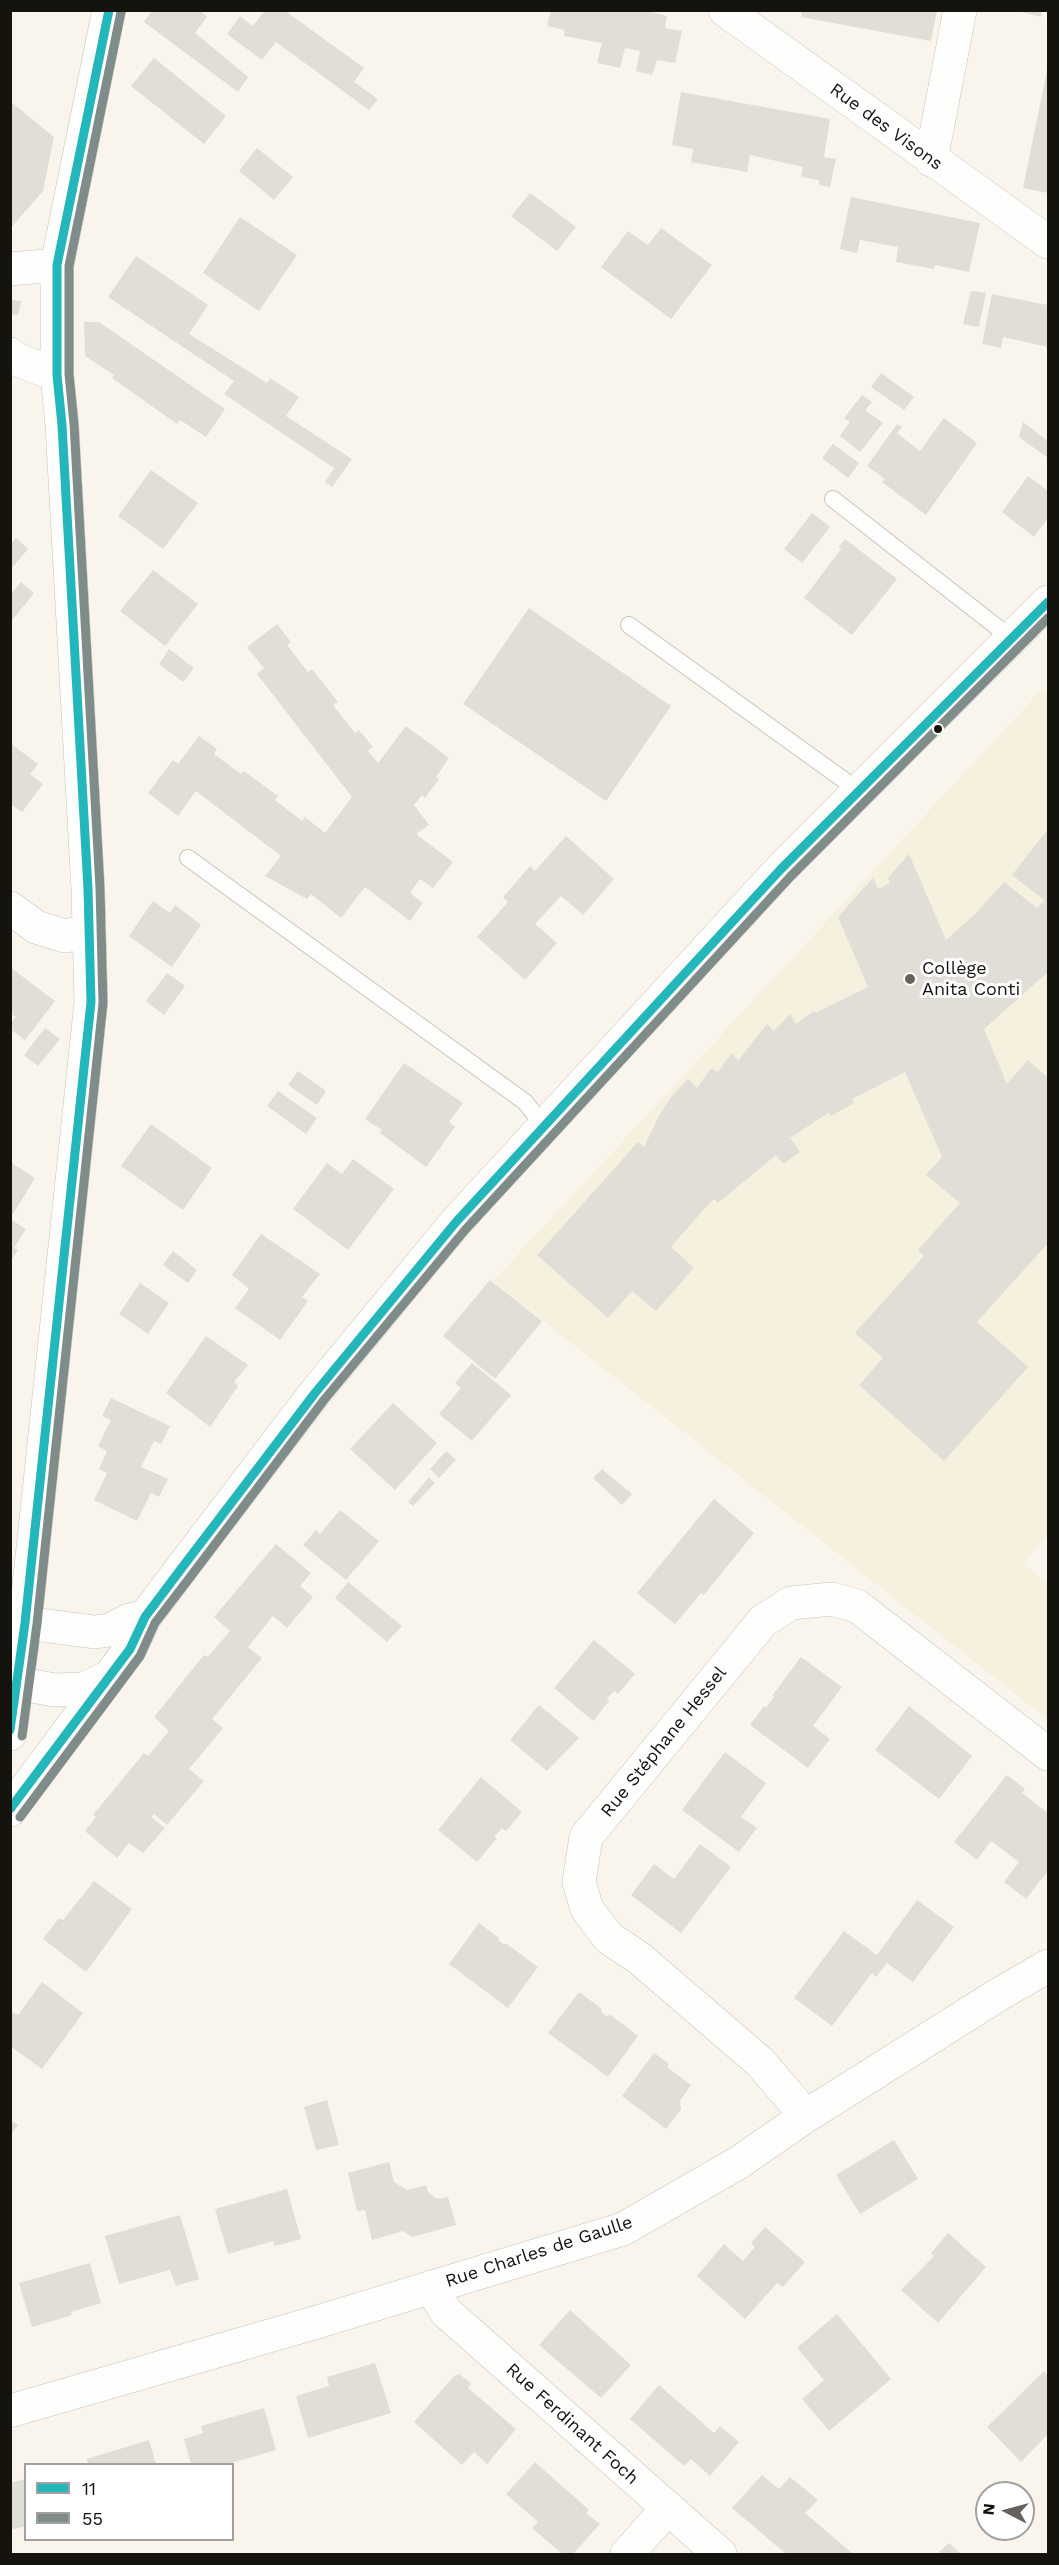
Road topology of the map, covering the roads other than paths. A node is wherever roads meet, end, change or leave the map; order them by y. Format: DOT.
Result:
graph roads {
  1 [pos="109,10"];
  2 [pos="725,10"];
  3 [pos="960,10"];
  4 [pos="931,160"];
  5 [pos="1048,242"];
  6 [pos="57,266"];
  7 [pos="10,269"];
  8 [pos="10,354"];
  9 [pos="57,375"];
  10 [pos="833,499"];
  11 [pos="1048,602"];
  12 [pos="629,625"];
  13 [pos="1011,638"];
  14 [pos="859,791"];
  15 [pos="188,858"];
  16 [pos="10,908"];
  17 [pos="89,931"];
  18 [pos="544,1126"];
  19 [pos="145,1617"];
  20 [pos="19,1638"];
  21 [pos="109,1677"];
  22 [pos="17,1683"];
  23 [pos="10,1734"];
  24 [pos="1048,1754"];
  25 [pos="10,1810"];
  26 [pos="1048,1966"];
  27 [pos="806,2116"];
  28 [pos="431,2288"];
  29 [pos="10,2411"];
  30 [pos="667,2509"];
  31 [pos="627,2554"];
  32 [pos="720,2554"];
  1 -- 6 [label="street"];
  2 -- 4 [label="street, Rue des Visons"];
  3 -- 4 [label="street"];
  4 -- 5 [label="street, Rue des Visons"];
  6 -- 7 [label="street"];
  6 -- 9 [label="street"];
  8 -- 9 [label="street"];
  9 -- 17 [label="street"];
  10 -- 13 [label="lane"];
  11 -- 13 [label="street"];
  12 -- 14 [label="lane"];
  13 -- 14 [label="street"];
  14 -- 18 [label="street"];
  15 -- 18 [label="lane"];
  16 -- 17 [label="street"];
  17 -- 20 [label="street"];
  18 -- 19 [label="street"];
  19 -- 20 [label="street"];
  19 -- 21 [label="street"];
  20 -- 22 [label="street"];
  21 -- 22 [label="street"];
  21 -- 25 [label="street"];
  22 -- 23 [label="street"];
  24 -- 27 [label="street, Rue Stéphane Hessel"];
  26 -- 27 [label="street, Rue Charles de Gaulle"];
  27 -- 28 [label="street, Rue Charles de Gaulle"];
  28 -- 29 [label="street, Rue Charles de Gaulle"];
  28 -- 30 [label="street, Rue Ferdinant Foch"];
  30 -- 31 [label="street"];
  30 -- 32 [label="street, Rue Ferdinant Foch"];
}
